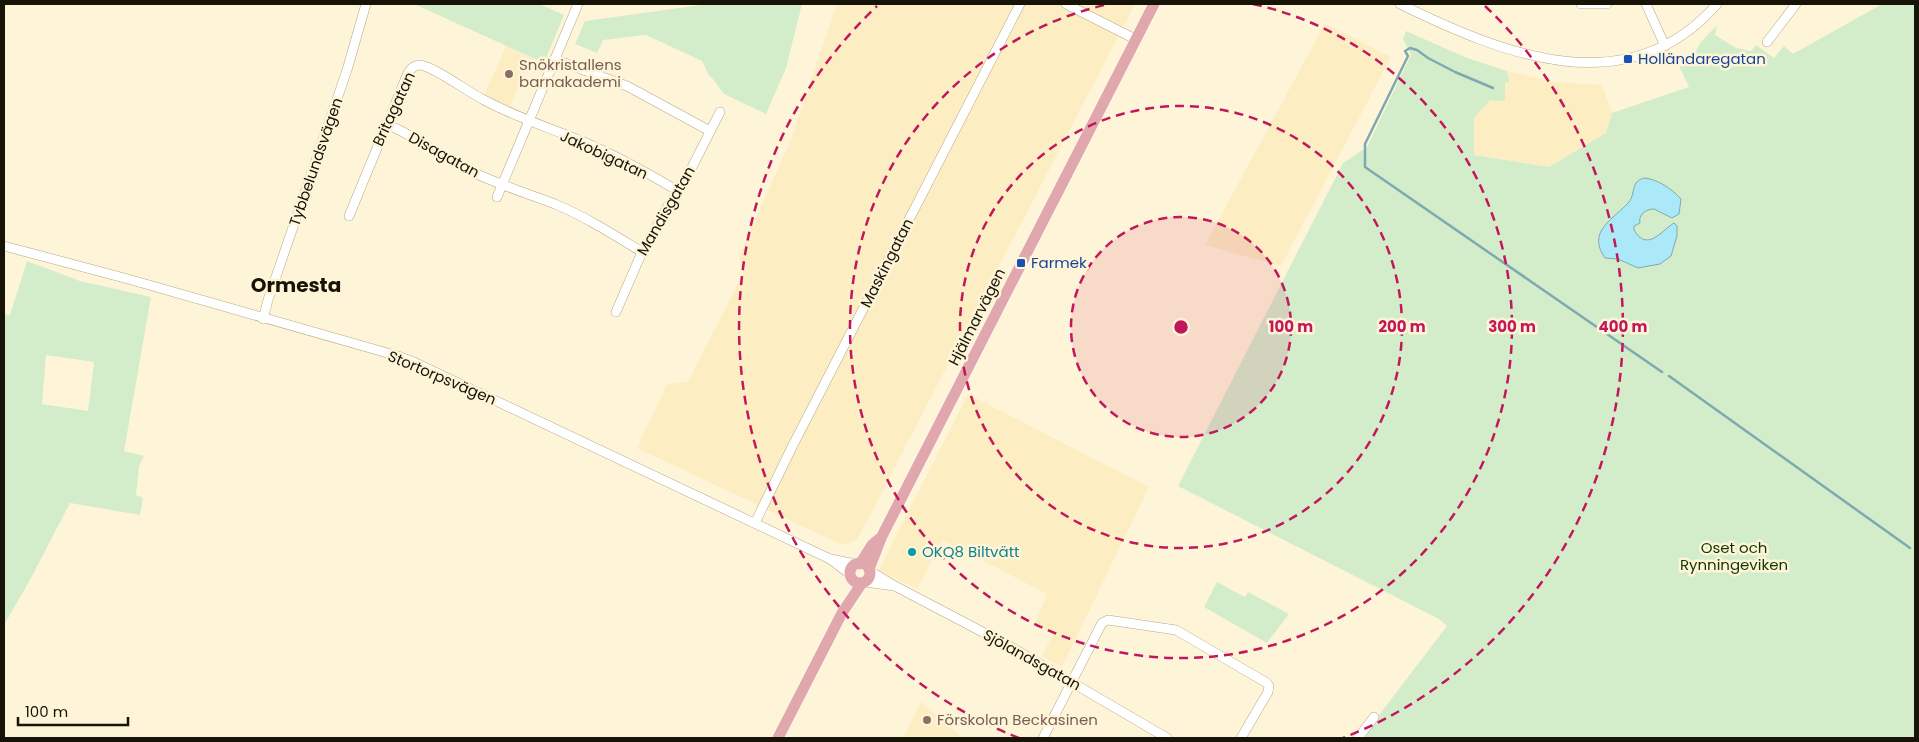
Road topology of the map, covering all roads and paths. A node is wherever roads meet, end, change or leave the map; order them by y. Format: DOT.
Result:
graph roads {
  1 [pos="366,4"];
  2 [pos="578,4"];
  3 [pos="1020,4"];
  4 [pos="1066,4"];
  5 [pos="1154,4"];
  6 [pos="1400,4"];
  7 [pos="1581,4"];
  8 [pos="1608,4"];
  9 [pos="1646,4"];
  10 [pos="1717,4"];
  11 [pos="1796,4"];
  12 [pos="1135,39"];
  13 [pos="1767,42"];
  14 [pos="1665,46"];
  15 [pos="554,59"];
  16 [pos="720,112"];
  17 [pos="529,120"];
  18 [pos="386,124"];
  19 [pos="710,131"];
  20 [pos="502,185"];
  21 [pos="678,191"];
  22 [pos="497,197"];
  23 [pos="348,216"];
  24 [pos="4,246"];
  25 [pos="642,252"];
  26 [pos="616,312"];
  27 [pos="263,319"];
  28 [pos="755,523"];
  29 [pos="830,559"];
  30 [pos="864,567"];
  31 [pos="857,580"];
  32 [pos="894,586"];
  33 [pos="1072,682"];
  34 [pos="1374,717"];
  35 [pos="778,738"];
  36 [pos="1043,738"];
  37 [pos="1167,738"];
  38 [pos="1241,738"];
  39 [pos="1358,738"];
  1 -- 27 [label="street, Tybbelundsvägen"];
  2 -- 15 [label="street"];
  3 -- 28 [label="street, Maskingatan"];
  4 -- 12 [label="street"];
  5 -- 12 [label="main road, Hjälmarvägen"];
  6 -- 14 [label="street"];
  7 -- 8 [label="street"];
  9 -- 14 [label="street"];
  10 -- 14 [label="street"];
  11 -- 13 [label="street"];
  12 -- 30 [label="main road, Hjälmarvägen"];
  15 -- 17 [label="street"];
  15 -- 19 [label="street"];
  16 -- 19 [label="street, Mandisgatan"];
  17 -- 18 [label="street, Britagatan"];
  17 -- 20 [label="street"];
  17 -- 21 [label="street, Jakobigatan"];
  18 -- 20 [label="street, Disagatan"];
  18 -- 23 [label="street, Britagatan"];
  19 -- 21 [label="street, Mandisgatan"];
  20 -- 22 [label="street"];
  20 -- 25 [label="street, Disagatan"];
  21 -- 25 [label="street, Mandisgatan"];
  24 -- 27 [label="street, Stortorpsvägen"];
  25 -- 26 [label="street, Mandisgatan"];
  27 -- 28 [label="street, Stortorpsvägen"];
  28 -- 29 [label="street, Stortorpsvägen"];
  29 -- 30 [label="street, Stortorpsvägen"];
  29 -- 31 [label="street, Stortorpsvägen"];
  30 -- 31 [label="main road"];
  30 -- 31 [label="main road"];
  30 -- 32 [label="street, Sjölandsgatan"];
  31 -- 32 [label="street, Sjölandsgatan"];
  31 -- 35 [label="main road"];
  32 -- 33 [label="street, Sjölandsgatan"];
  33 -- 36 [label="street"];
  33 -- 37 [label="street, Sjölandsgatan"];
  33 -- 38 [label="street"];
  34 -- 39 [label="street"];
}
